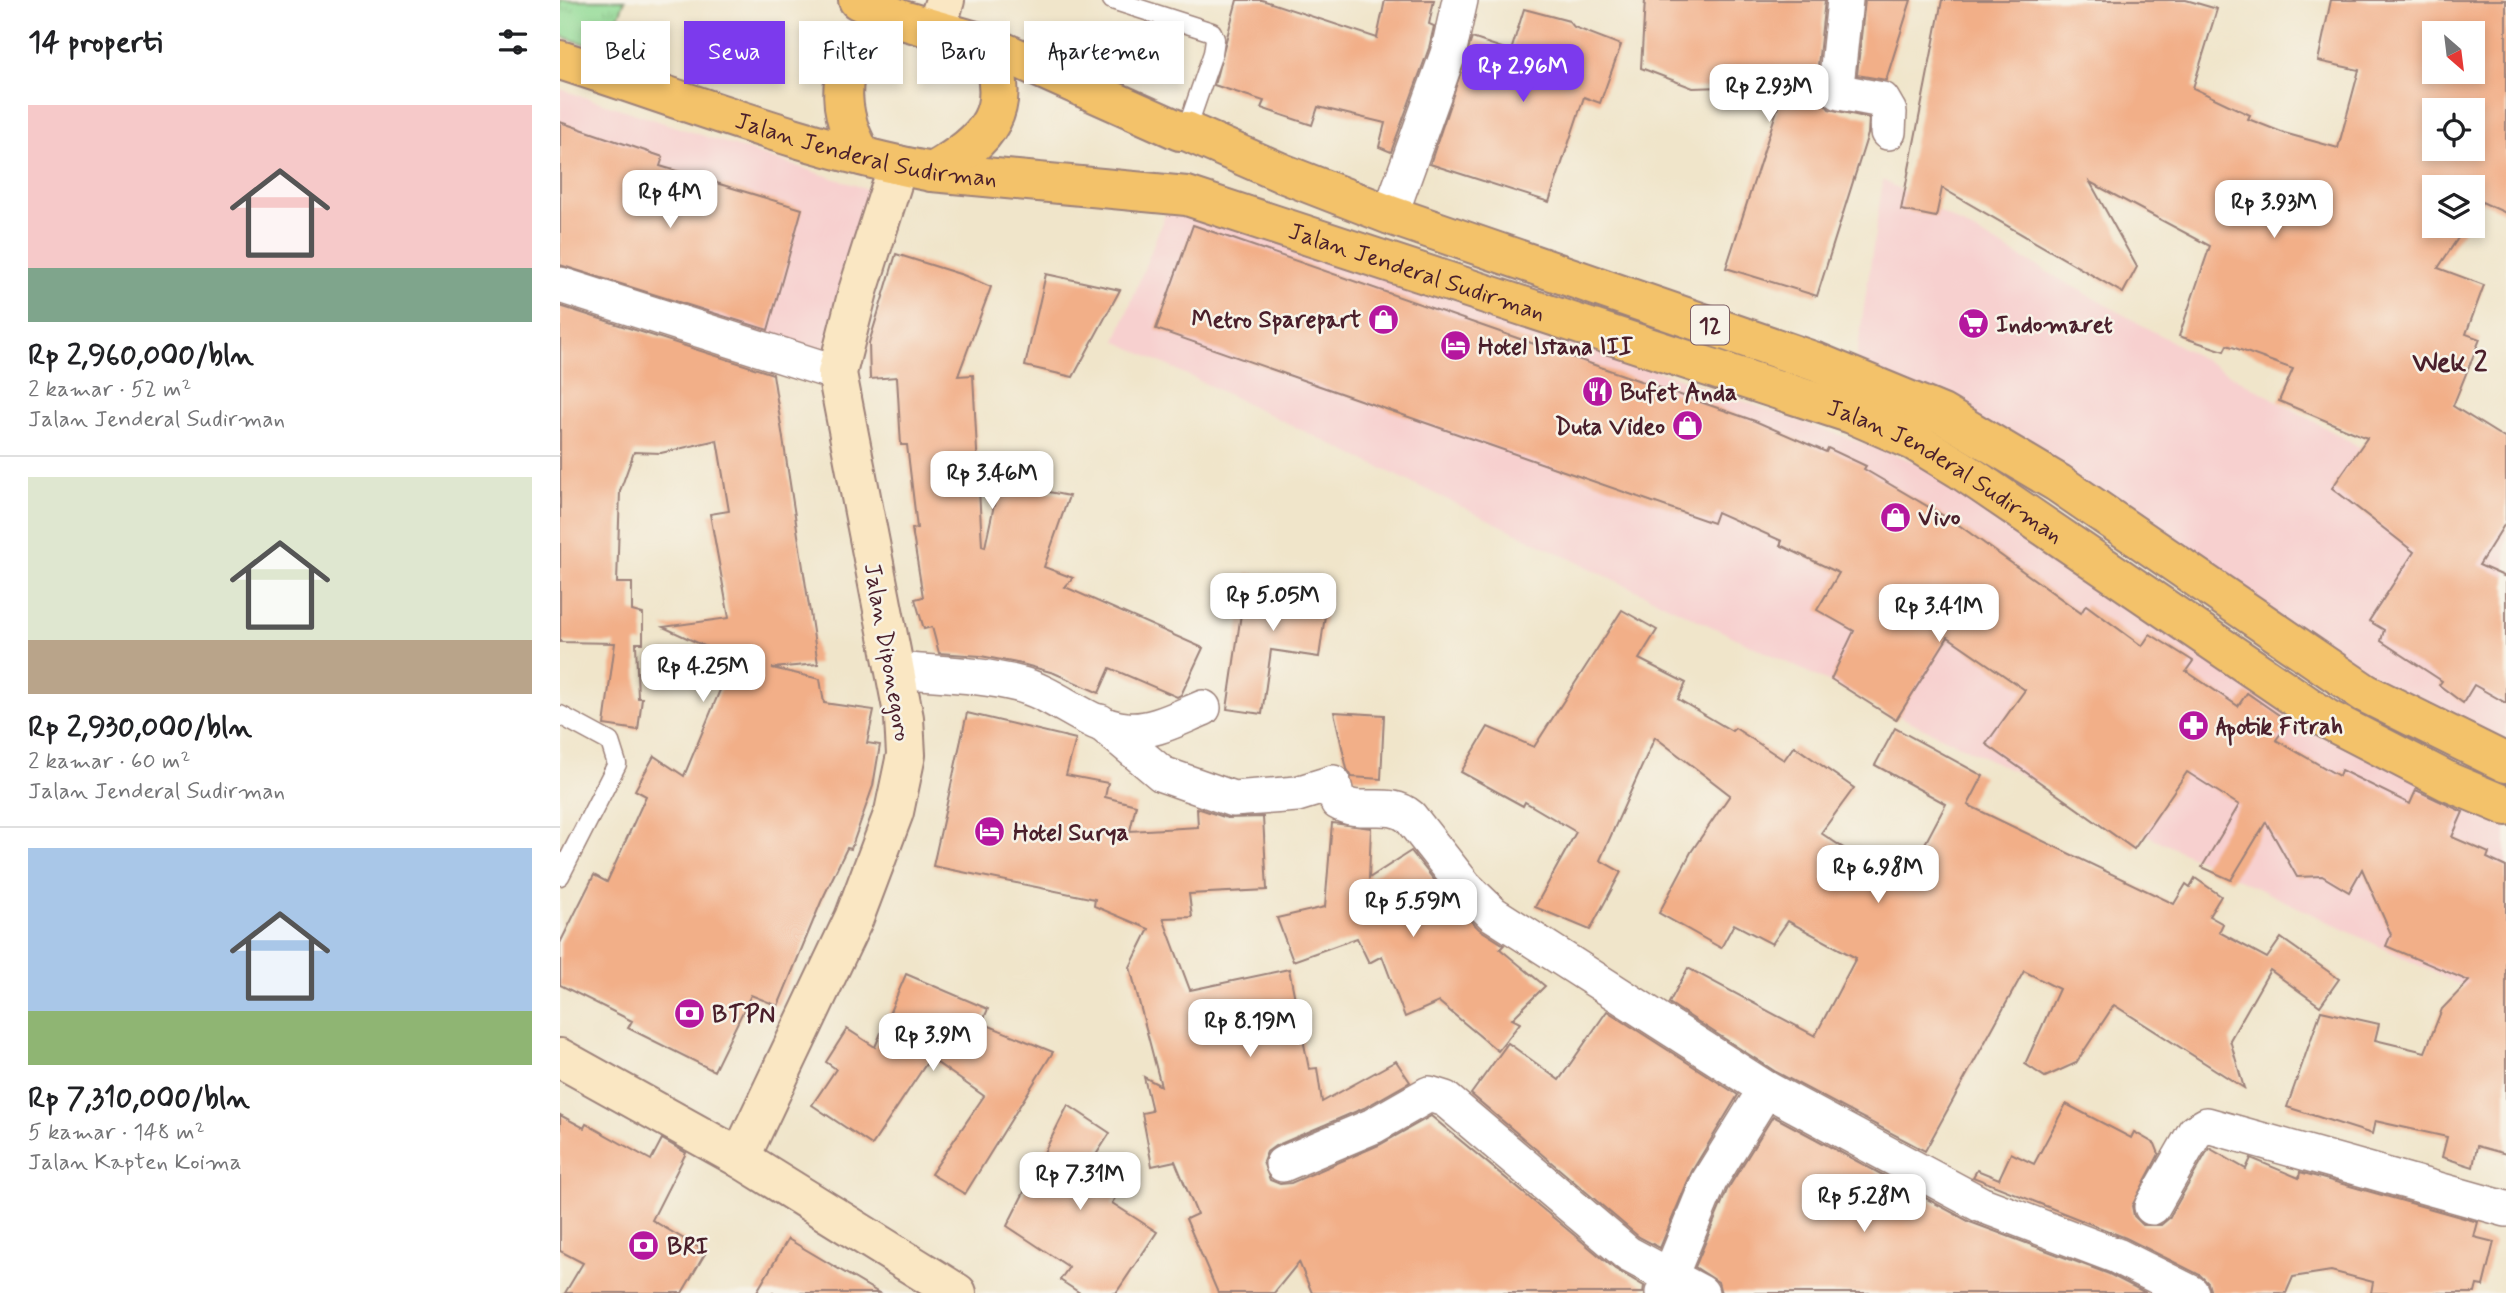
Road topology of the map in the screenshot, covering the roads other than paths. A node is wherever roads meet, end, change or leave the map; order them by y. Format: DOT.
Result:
graph roads {
  1 [pos="858,0"];
  2 [pos="1112,0"];
  3 [pos="1460,0"];
  4 [pos="1845,0"];
  5 [pos="941,14"];
  6 [pos="899,19"];
  7 [pos="1010,55"];
  8 [pos="560,60"];
  9 [pos="997,84"];
  10 [pos="1186,131"];
  11 [pos="1888,132"];
  12 [pos="897,164"];
  13 [pos="1390,215"];
  14 [pos="560,285"];
  15 [pos="837,373"];
  16 [pos="896,670"];
  17 [pos="1203,708"];
  18 [pos="560,715"];
  19 [pos="1100,722"];
  20 [pos="2506,764"];
  21 [pos="2506,806"];
  22 [pos="560,876"];
  23 [pos="560,1058"];
  24 [pos="1766,1089"];
  25 [pos="740,1158"];
  26 [pos="1283,1164"];
  27 [pos="2152,1208"];
  28 [pos="2506,1209"];
  29 [pos="1666,1285"];
  30 [pos="957,1293"];
  31 [pos="1702,1293"];
  32 [pos="2191,1293"];
  1 -- 6 [label="highway, Jalan Jenderal Sudirman / 12"];
  2 -- 10 [label="lane"];
  3 -- 13 [label="street"];
  4 -- 11 [label="street"];
  5 -- 6 [label="highway, Jalan Jenderal Sudirman / 12"];
  6 -- 12 [label="highway"];
  7 -- 10 [label="highway, Jalan Jenderal Sudirman / 12"];
  8 -- 12 [label="highway, Jalan Jenderal Sudirman / 12"];
  9 -- 12 [label="highway"];
  10 -- 13 [label="highway, Jalan Jenderal Sudirman / 12"];
  12 -- 15 [label="street, Jalan Diponegoro"];
  12 -- 21 [label="highway, Jalan Jenderal Sudirman / 12"];
  13 -- 20 [label="highway, Jalan Jenderal Sudirman / 12"];
  14 -- 15 [label="street"];
  15 -- 16 [label="street, Jalan Diponegoro"];
  16 -- 19 [label="street"];
  16 -- 25 [label="street, Jalan Diponegoro"];
  17 -- 19 [label="street"];
  18 -- 22 [label="lane"];
  19 -- 24 [label="street"];
  23 -- 25 [label="street"];
  24 -- 29 [label="street"];
  24 -- 32 [label="street"];
  25 -- 30 [label="street"];
  26 -- 29 [label="street"];
  27 -- 28 [label="street"];
  29 -- 31 [label="street"];
}
